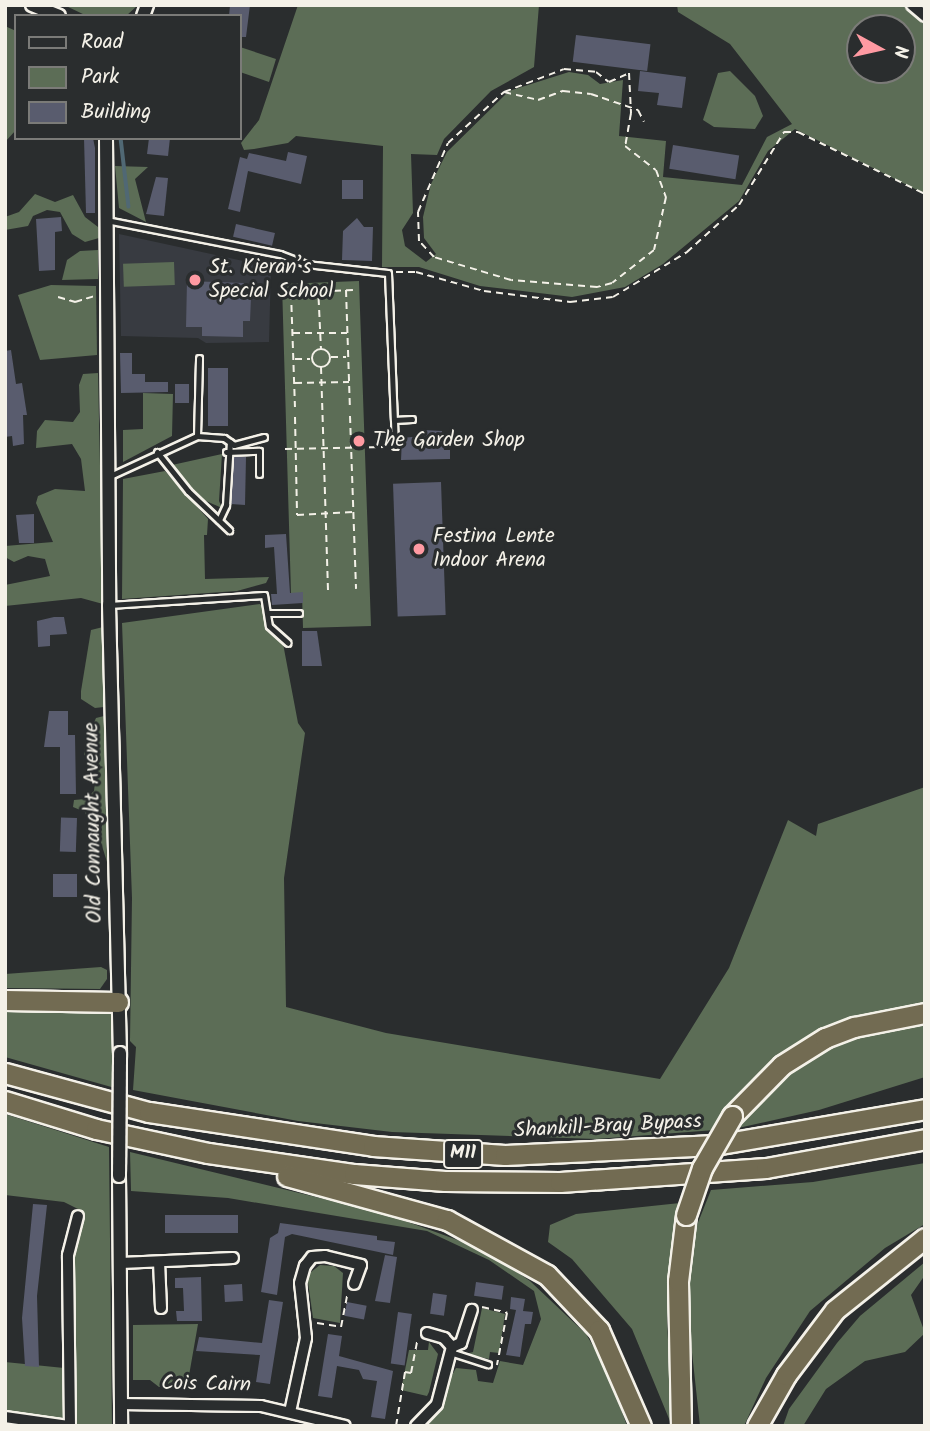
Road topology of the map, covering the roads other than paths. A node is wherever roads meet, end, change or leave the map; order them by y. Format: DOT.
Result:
graph roads {
  1 [pos="912,5"];
  2 [pos="38,7"];
  3 [pos="55,14"];
  4 [pos="925,16"];
  5 [pos="106,140"];
  6 [pos="106,220"];
  7 [pos="198,358"];
  8 [pos="412,419"];
  9 [pos="394,420"];
  10 [pos="197,436"];
  11 [pos="264,437"];
  12 [pos="230,442"];
  13 [pos="395,446"];
  14 [pos="158,452"];
  15 [pos="226,452"];
  16 [pos="259,474"];
  17 [pos="107,477"];
  18 [pos="219,520"];
  19 [pos="229,530"];
  20 [pos="108,605"];
  21 [pos="269,613"];
  22 [pos="299,613"];
  23 [pos="288,643"];
  24 [pos="5,1000"];
  25 [pos="118,1002"];
  26 [pos="925,1013"];
  27 [pos="5,1073"];
  28 [pos="5,1101"];
  29 [pos="925,1109"];
  30 [pos="925,1139"];
  31 [pos="208,1153"];
  32 [pos="78,1216"];
  33 [pos="925,1238"];
  34 [pos="233,1258"];
  35 [pos="159,1262"];
  36 [pos="121,1263"];
  37 [pos="355,1284"];
  38 [pos="161,1308"];
  39 [pos="471,1310"];
  40 [pos="427,1333"];
  41 [pos="451,1349"];
  42 [pos="488,1364"];
  43 [pos="120,1404"];
  44 [pos="290,1412"];
  45 [pos="5,1417"];
  46 [pos="69,1426"];
  47 [pos="121,1426"];
  48 [pos="345,1426"];
  49 [pos="416,1426"];
  50 [pos="641,1426"];
  51 [pos="681,1426"];
  52 [pos="757,1426"];
  1 -- 4 [label="street"];
  2 -- 3 [label="street"];
  5 -- 6 [label="street, Old Connaught Avenue"];
  6 -- 9 [label="lane"];
  6 -- 17 [label="street, Old Connaught Avenue"];
  7 -- 10 [label="lane"];
  8 -- 9 [label="lane"];
  9 -- 13 [label="lane"];
  10 -- 12 [label="lane"];
  10 -- 14 [label="lane"];
  11 -- 12 [label="lane"];
  12 -- 15 [label="lane"];
  14 -- 17 [label="lane"];
  14 -- 18 [label="lane"];
  15 -- 16 [label="lane"];
  15 -- 18 [label="lane"];
  17 -- 20 [label="street, Old Connaught Avenue"];
  18 -- 19 [label="lane"];
  20 -- 21 [label="lane"];
  20 -- 25 [label="street, Old Connaught Avenue"];
  21 -- 22 [label="lane"];
  21 -- 23 [label="lane"];
  24 -- 25 [label="highway"];
  25 -- 36 [label="street, Old Connaught Avenue, bridge"];
  26 -- 51 [label="highway, bridge"];
  27 -- 29 [label="highway, Shankill-Bray Bypass / M11"];
  28 -- 31 [label="highway, M11"];
  30 -- 31 [label="highway, M11"];
  31 -- 50 [label="highway"];
  32 -- 46 [label="street"];
  33 -- 52 [label="highway"];
  34 -- 35 [label="street"];
  35 -- 36 [label="street"];
  35 -- 38 [label="street"];
  36 -- 43 [label="street, Old Connaught Avenue"];
  37 -- 44 [label="street"];
  39 -- 41 [label="street"];
  40 -- 41 [label="street"];
  41 -- 42 [label="lane"];
  41 -- 49 [label="street"];
  43 -- 44 [label="street, Cois Cairn"];
  43 -- 47 [label="street, Old Connaught Avenue"];
  44 -- 48 [label="street, Cois Cairn"];
  45 -- 46 [label="street"];
}
